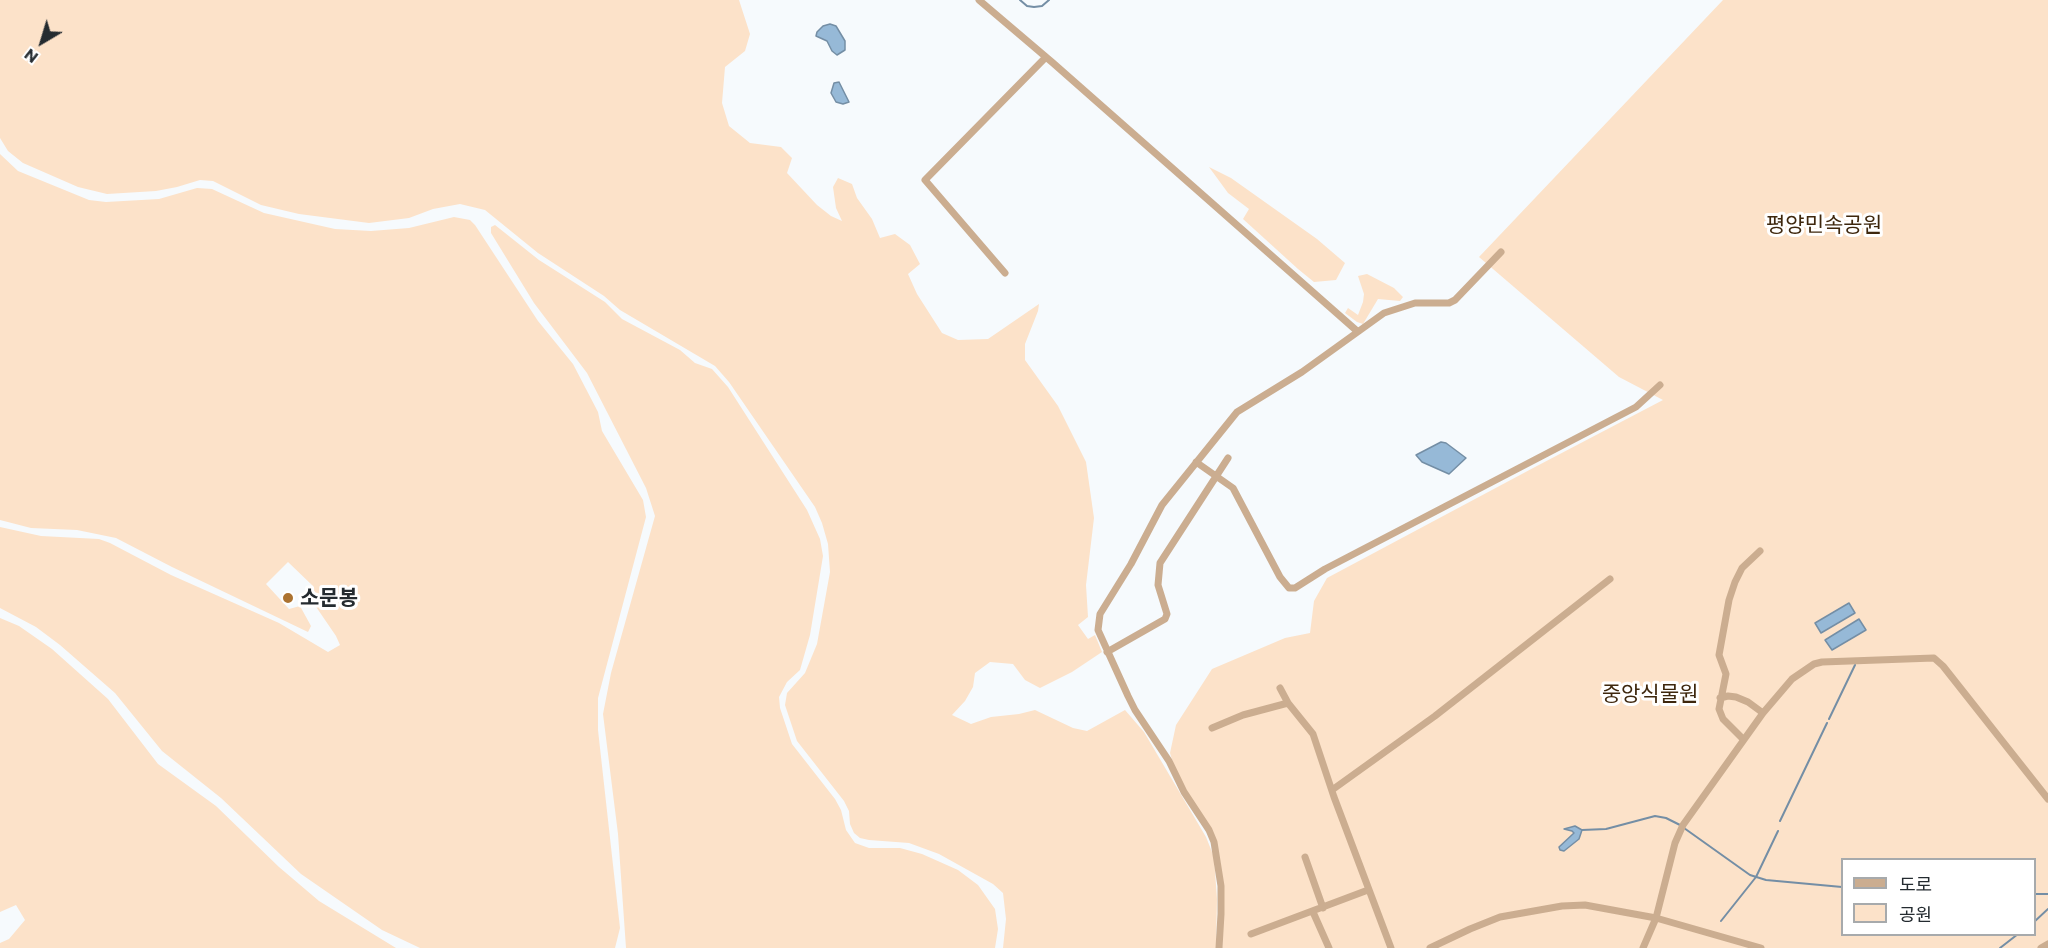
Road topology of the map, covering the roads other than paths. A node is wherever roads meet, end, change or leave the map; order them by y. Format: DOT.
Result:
graph roads {
  1 [pos="979,0"];
  2 [pos="1046,57"];
  3 [pos="1501,252"];
  4 [pos="1005,273"];
  5 [pos="1357,331"];
  6 [pos="1660,385"];
  7 [pos="1228,458"];
  8 [pos="1196,462"];
  9 [pos="1216,476"];
  10 [pos="1760,551"];
  11 [pos="1610,579"];
  12 [pos="1107,652"];
  13 [pos="1280,688"];
  14 [pos="1720,698"];
  15 [pos="1288,704"];
  16 [pos="1763,713"];
  17 [pos="1212,728"];
  18 [pos="1743,739"];
  19 [pos="1332,790"];
  20 [pos="2048,799"];
  21 [pos="1305,858"];
  22 [pos="1368,890"];
  23 [pos="1323,908"];
  24 [pos="1313,912"];
  25 [pos="1656,918"];
  26 [pos="1251,934"];
  27 [pos="2048,944"];
  28 [pos="1219,948"];
  29 [pos="1329,948"];
  30 [pos="1390,948"];
  31 [pos="1430,948"];
  32 [pos="1643,948"];
  33 [pos="1761,948"];
  34 [pos="2041,948"];
  1 -- 2 [label="street"];
  2 -- 4 [label="street"];
  2 -- 5 [label="street"];
  3 -- 5 [label="street"];
  5 -- 8 [label="street"];
  6 -- 9 [label="street"];
  7 -- 9 [label="street"];
  8 -- 9 [label="street"];
  8 -- 12 [label="street"];
  9 -- 12 [label="street"];
  10 -- 14 [label="street"];
  11 -- 19 [label="street"];
  12 -- 28 [label="street"];
  13 -- 15 [label="street"];
  14 -- 16 [label="street"];
  14 -- 18 [label="street"];
  15 -- 17 [label="street"];
  15 -- 19 [label="street"];
  16 -- 18 [label="street"];
  16 -- 20 [label="street"];
  18 -- 25 [label="street"];
  19 -- 22 [label="street"];
  21 -- 23 [label="street"];
  22 -- 23 [label="street"];
  22 -- 30 [label="street"];
  23 -- 24 [label="street"];
  24 -- 26 [label="street"];
  24 -- 29 [label="street"];
  25 -- 31 [label="street"];
  25 -- 32 [label="street"];
  25 -- 33 [label="street"];
  27 -- 34 [label="street"];
}
